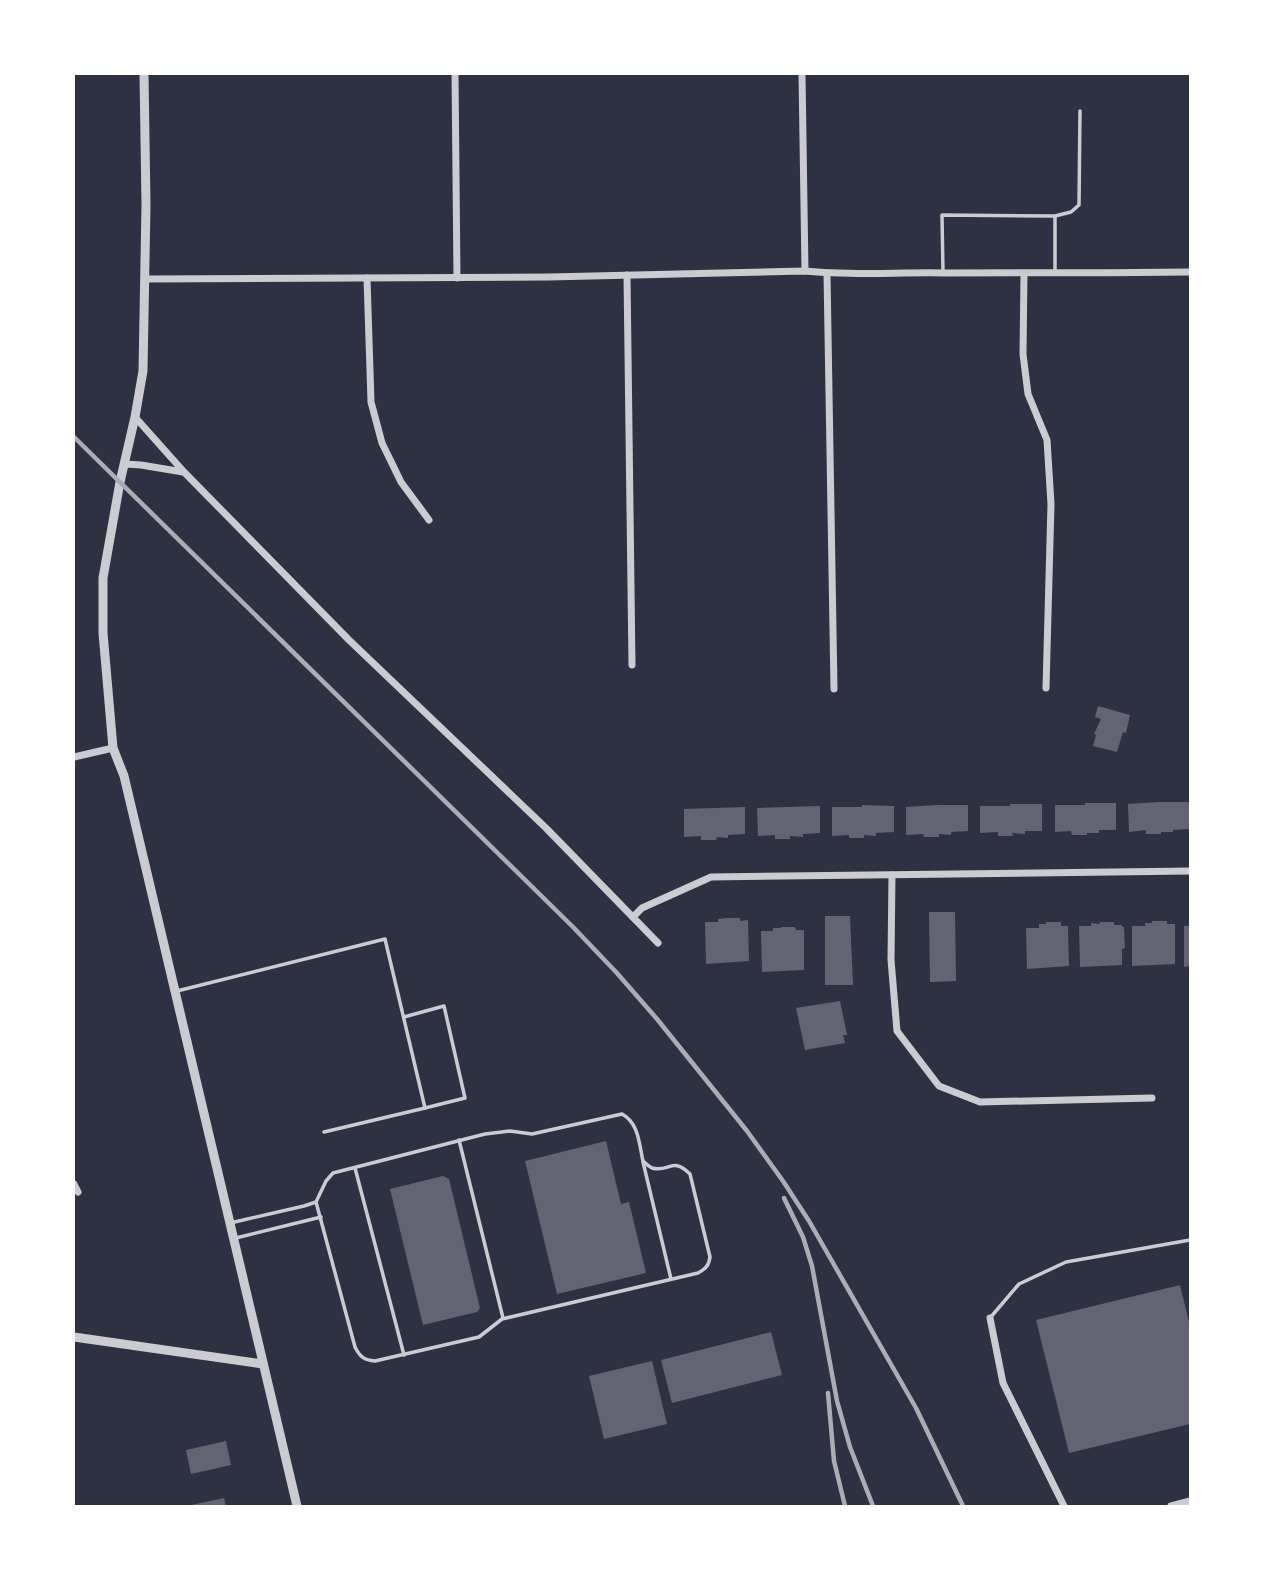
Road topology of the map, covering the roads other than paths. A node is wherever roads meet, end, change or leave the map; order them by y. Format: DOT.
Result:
graph roads {
  1 [pos="144,74"];
  2 [pos="455,74"];
  3 [pos="802,74"];
  4 [pos="1080,111"];
  5 [pos="1055,216"];
  6 [pos="805,271"];
  7 [pos="943,272"];
  8 [pos="1191,272"];
  9 [pos="827,274"];
  10 [pos="1024,274"];
  11 [pos="1055,274"];
  12 [pos="627,275"];
  13 [pos="367,278"];
  14 [pos="457,278"];
  15 [pos="145,279"];
  16 [pos="135,417"];
  17 [pos="125,464"];
  18 [pos="184,472"];
  19 [pos="429,520"];
  20 [pos="632,665"];
  21 [pos="1046,688"];
  22 [pos="834,689"];
  23 [pos="113,748"];
  24 [pos="74,757"];
  25 [pos="1191,871"];
  26 [pos="892,875"];
  27 [pos="633,917"];
  28 [pos="658,943"];
  29 [pos="174,991"];
  30 [pos="404,1017"];
  31 [pos="1152,1098"];
  32 [pos="425,1108"];
  33 [pos="324,1132"];
  34 [pos="459,1140"];
  35 [pos="643,1161"];
  36 [pos="355,1167"];
  37 [pos="74,1184"];
  38 [pos="78,1192"];
  39 [pos="316,1202"];
  40 [pos="321,1217"];
  41 [pos="230,1223"];
  42 [pos="234,1239"];
  43 [pos="1191,1240"];
  44 [pos="671,1279"];
  45 [pos="503,1318"];
  46 [pos="990,1318"];
  47 [pos="74,1337"];
  48 [pos="404,1355"];
  49 [pos="263,1364"];
  50 [pos="1191,1501"];
  51 [pos="297,1507"];
  52 [pos="1064,1507"];
  53 [pos="1171,1507"];
  1 -- 15 [label="street"];
  2 -- 14 [label="street"];
  3 -- 6 [label="street"];
  4 -- 5 [label="lane"];
  5 -- 7 [label="lane"];
  5 -- 11 [label="lane"];
  6 -- 9 [label="street"];
  6 -- 12 [label="street"];
  7 -- 9 [label="street"];
  7 -- 10 [label="street"];
  8 -- 11 [label="street"];
  9 -- 22 [label="street"];
  10 -- 11 [label="street"];
  10 -- 21 [label="street"];
  12 -- 14 [label="street"];
  12 -- 20 [label="street"];
  13 -- 14 [label="street"];
  13 -- 15 [label="street"];
  13 -- 19 [label="street"];
  15 -- 16 [label="street"];
  16 -- 17 [label="street"];
  16 -- 18 [label="street"];
  17 -- 18 [label="street"];
  17 -- 23 [label="street"];
  18 -- 27 [label="street"];
  23 -- 24 [label="street"];
  23 -- 29 [label="street"];
  25 -- 26 [label="street"];
  26 -- 27 [label="street"];
  26 -- 31 [label="street"];
  27 -- 28 [label="street"];
  29 -- 30 [label="lane"];
  29 -- 41 [label="street"];
  30 -- 32 [label="lane"];
  30 -- 32 [label="lane"];
  32 -- 33 [label="lane"];
  34 -- 35 [label="lane"];
  34 -- 36 [label="lane"];
  34 -- 45 [label="lane"];
  35 -- 44 [label="lane"];
  35 -- 44 [label="lane"];
  36 -- 39 [label="lane"];
  36 -- 48 [label="lane"];
  37 -- 38 [label="street"];
  39 -- 40 [label="lane"];
  39 -- 41 [label="lane"];
  40 -- 42 [label="lane"];
  40 -- 48 [label="lane"];
  41 -- 42 [label="street"];
  42 -- 49 [label="street"];
  43 -- 46 [label="lane"];
  44 -- 45 [label="lane"];
  45 -- 48 [label="lane"];
  46 -- 52 [label="street"];
  47 -- 49 [label="street"];
  49 -- 51 [label="street"];
  50 -- 53 [label="street"];
}
